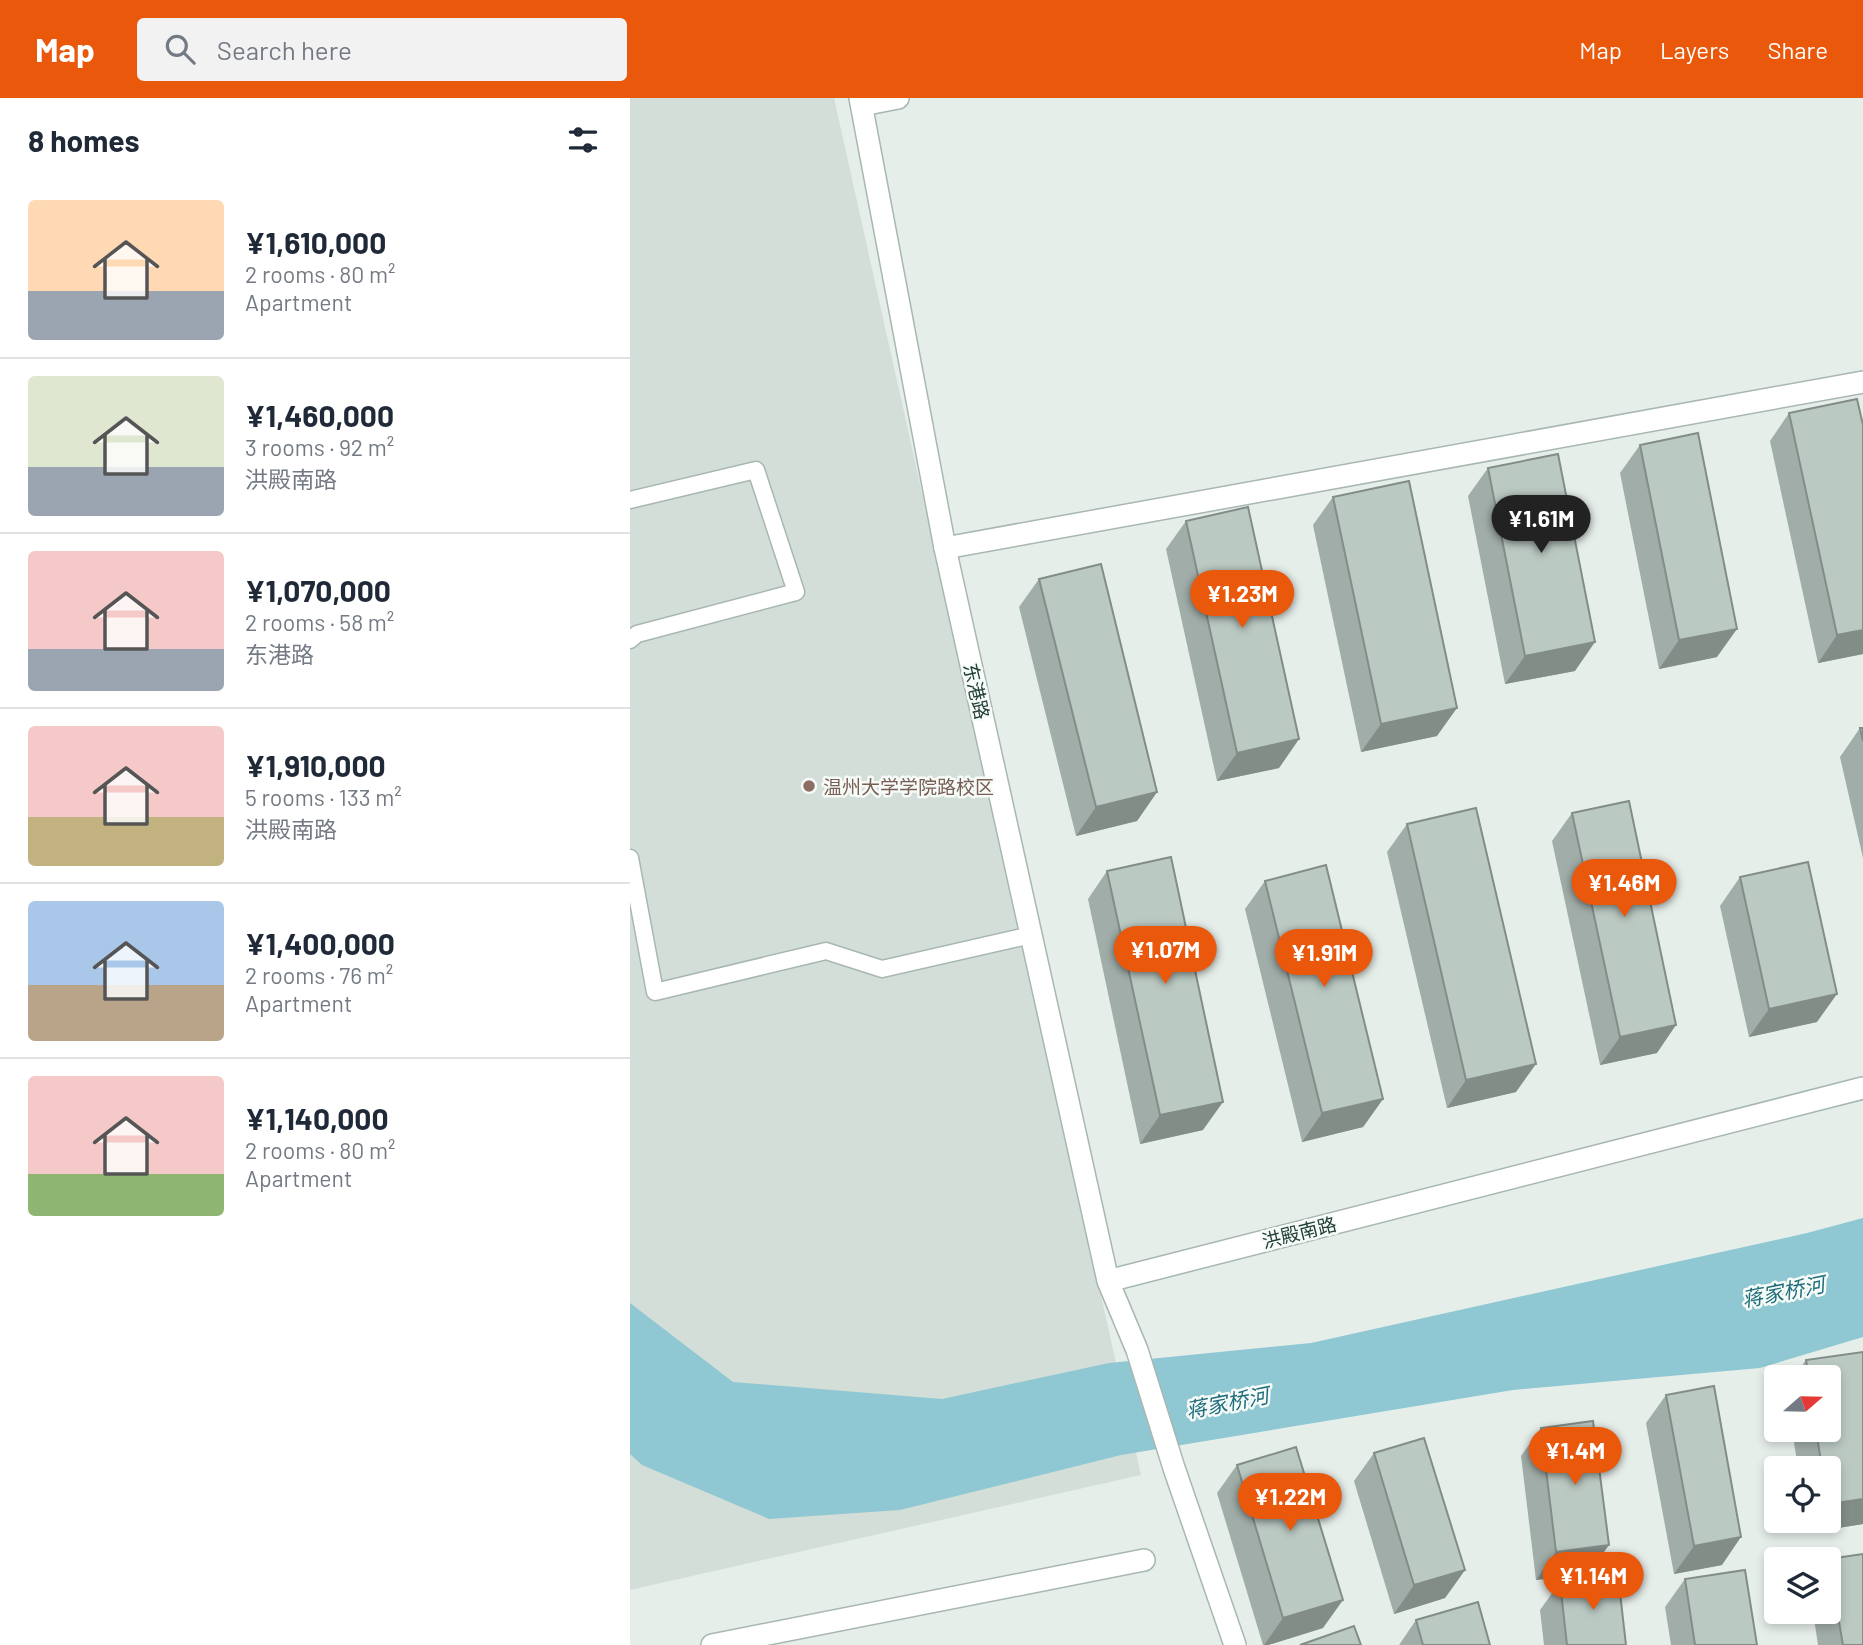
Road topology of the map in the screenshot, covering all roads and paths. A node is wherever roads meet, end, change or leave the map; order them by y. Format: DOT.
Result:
graph roads {
  1 [pos="898,98"];
  2 [pos="861,102"];
  3 [pos="1863,382"];
  4 [pos="630,500"];
  5 [pos="945,548"];
  6 [pos="630,640"];
  7 [pos="630,858"];
  8 [pos="1031,935"];
  9 [pos="1863,1088"];
  10 [pos="1108,1281"];
  11 [pos="1144,1560"];
  12 [pos="712,1645"];
  13 [pos="1236,1645"];
  1 -- 2 [label="street"];
  2 -- 5 [label="street, 东港路"];
  3 -- 5 [label="street"];
  4 -- 6 [label="lane"];
  5 -- 8 [label="street, 东港路"];
  7 -- 8 [label="lane"];
  8 -- 10 [label="street, 东港路"];
  9 -- 10 [label="street, 洪殿南路"];
  10 -- 13 [label="street"];
  11 -- 12 [label="street"];
}
